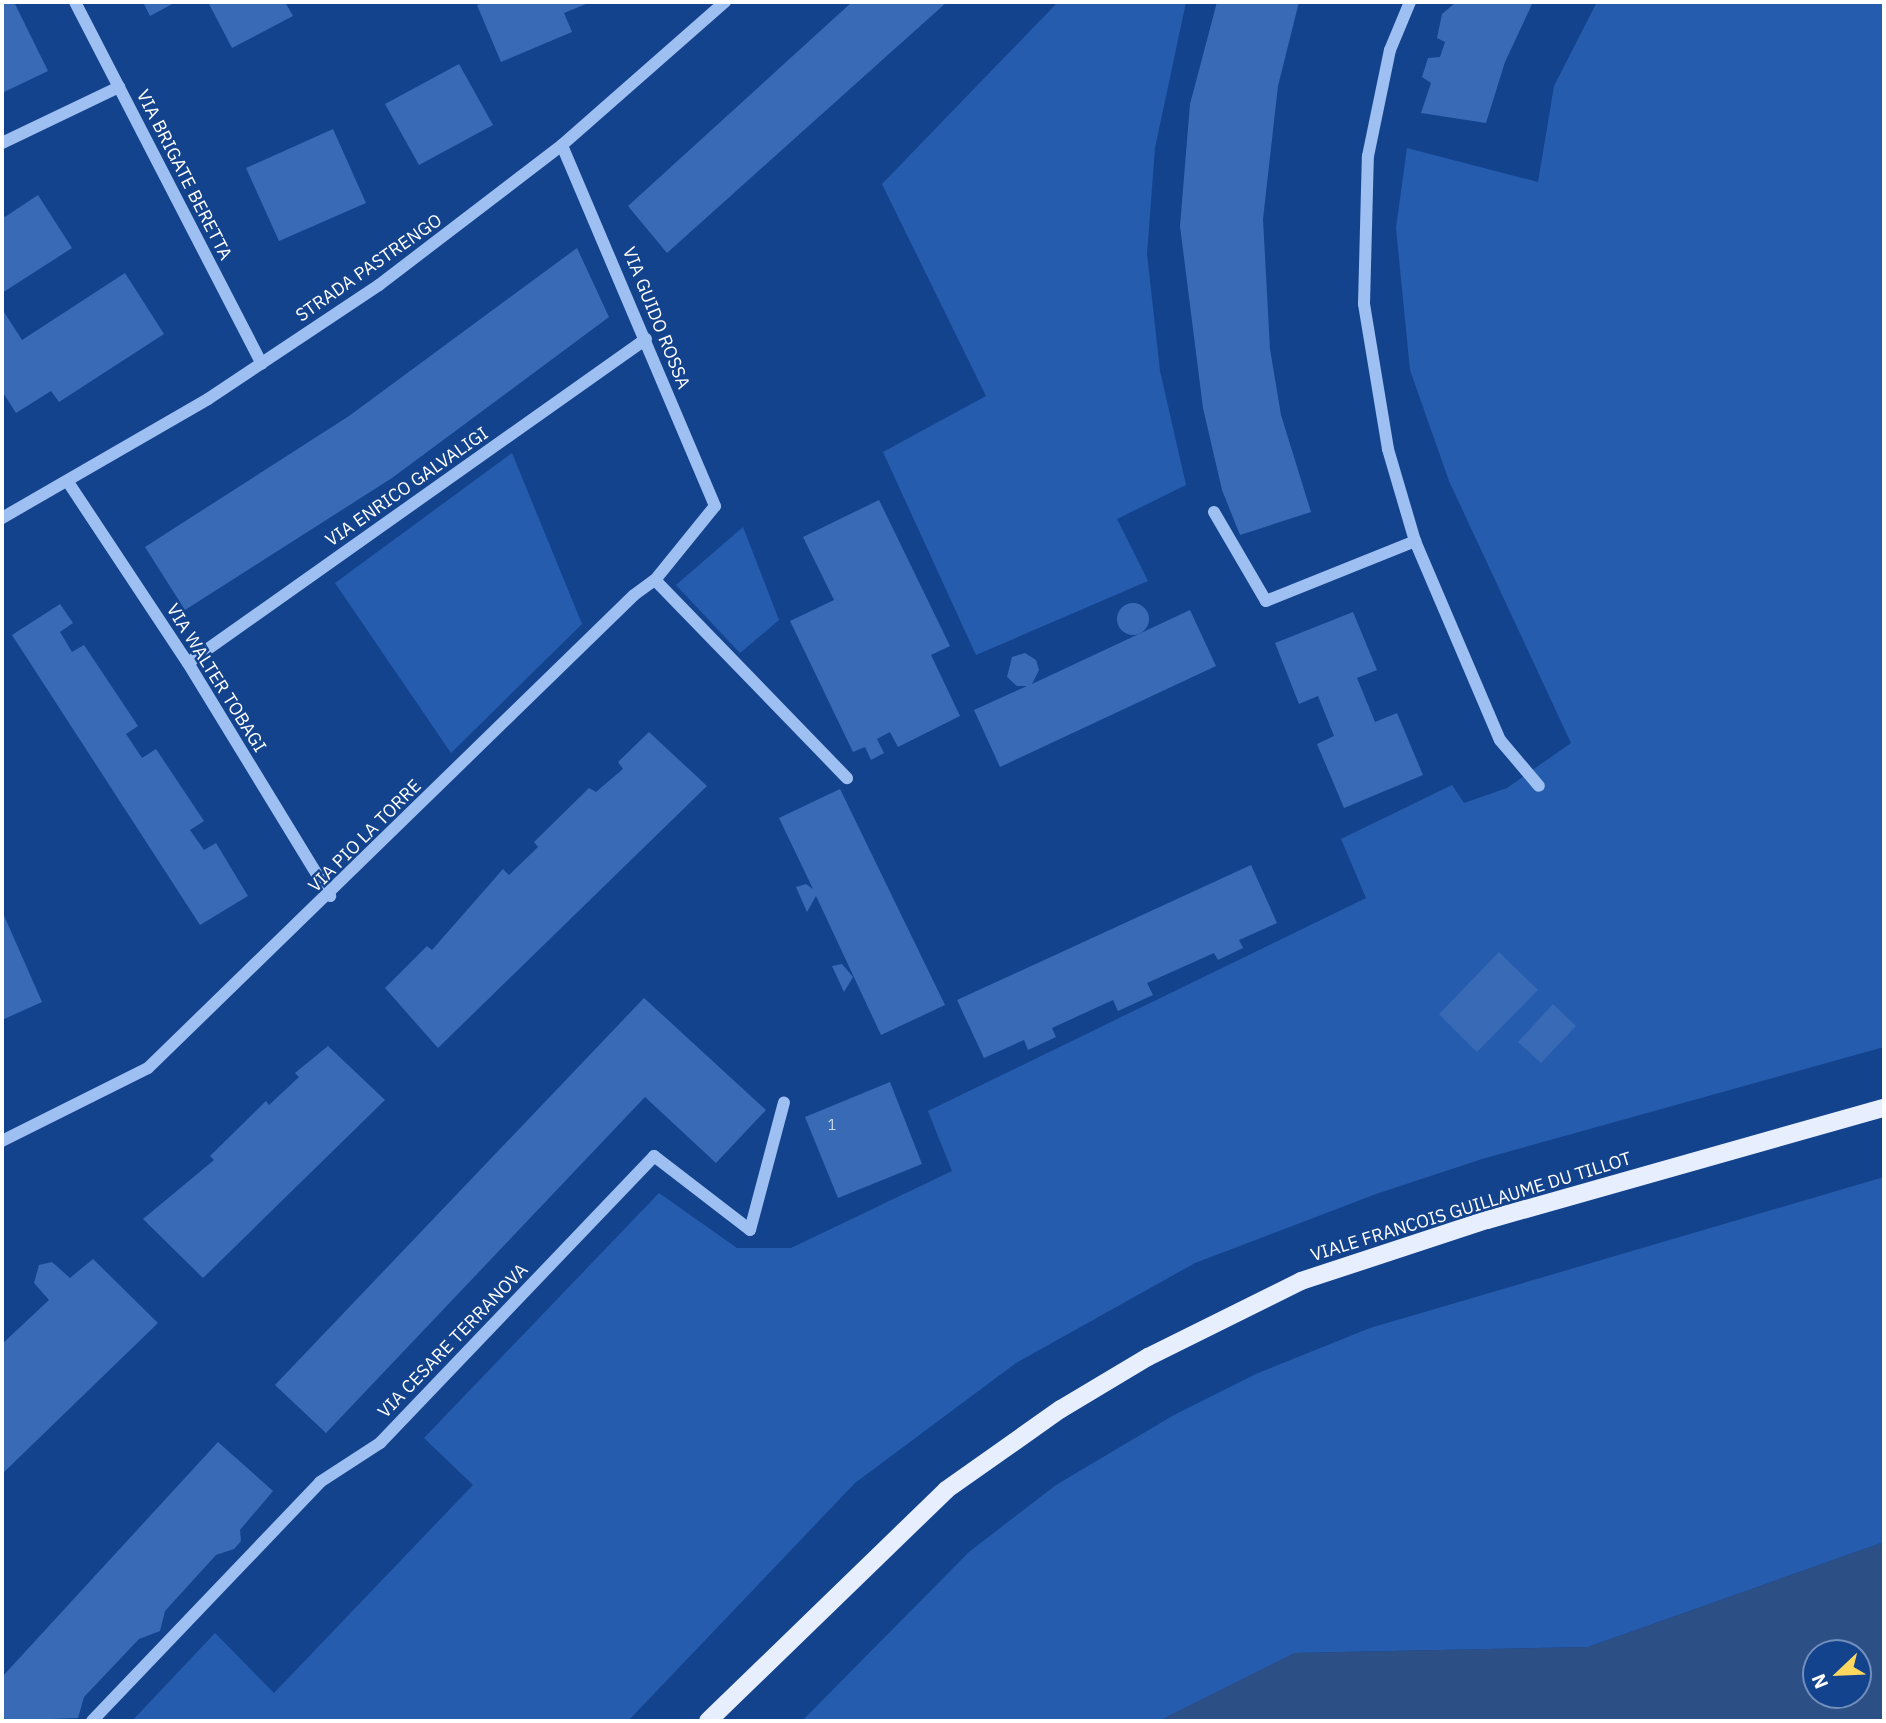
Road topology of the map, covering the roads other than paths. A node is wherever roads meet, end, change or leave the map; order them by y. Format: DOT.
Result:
graph roads {
  1 [pos="75,2"];
  2 [pos="725,2"];
  3 [pos="1410,2"];
  4 [pos="119,87"];
  5 [pos="2,143"];
  6 [pos="562,145"];
  7 [pos="646,339"];
  8 [pos="262,364"];
  9 [pos="68,482"];
  10 [pos="715,506"];
  11 [pos="1214,512"];
  12 [pos="2,517"];
  13 [pos="1415,541"];
  14 [pos="655,580"];
  15 [pos="188,663"];
  16 [pos="847,778"];
  17 [pos="1539,786"];
  18 [pos="330,896"];
  19 [pos="784,1102"];
  20 [pos="1884,1108"];
  21 [pos="2,1141"];
  22 [pos="92,1721"];
  23 [pos="708,1721"];
  1 -- 4 [label="street, VIA BRIGATE BERETTA"];
  2 -- 6 [label="street, STRADA PASTRENGO"];
  3 -- 13 [label="street"];
  4 -- 5 [label="street"];
  4 -- 8 [label="street, VIA BRIGATE BERETTA"];
  6 -- 7 [label="street, VIA GUIDO ROSSA"];
  6 -- 8 [label="street, STRADA PASTRENGO"];
  7 -- 10 [label="street, VIA GUIDO ROSSA"];
  7 -- 15 [label="street, VIA ENRICO GALVALIGI"];
  8 -- 9 [label="street, STRADA PASTRENGO"];
  9 -- 12 [label="street, STRADA PASTRENGO"];
  9 -- 15 [label="street, VIA WALTER TOBAGI"];
  10 -- 14 [label="street, VIA PIO LA TORRE"];
  11 -- 13 [label="street"];
  13 -- 17 [label="street"];
  14 -- 16 [label="street"];
  14 -- 18 [label="street, VIA PIO LA TORRE"];
  15 -- 18 [label="street, VIA WALTER TOBAGI"];
  18 -- 21 [label="street, VIA PIO LA TORRE"];
  19 -- 22 [label="street, VIA CESARE TERRANOVA"];
  20 -- 23 [label="main road, VIALE FRANCOIS GUILLAUME DU TILLOT"];
}
